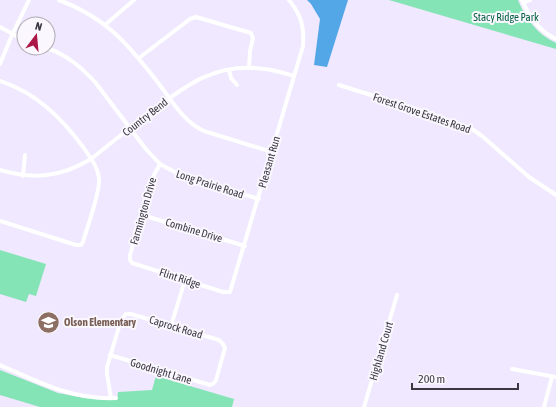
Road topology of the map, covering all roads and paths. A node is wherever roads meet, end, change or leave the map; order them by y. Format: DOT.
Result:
graph roads {
  1 [pos="29,0"];
  2 [pos="59,0"];
  3 [pos="134,0"];
  4 [pos="289,0"];
  5 [pos="530,0"];
  6 [pos="523,2"];
  7 [pos="106,24"];
  8 [pos="0,27"];
  9 [pos="12,34"];
  10 [pos="16,36"];
  11 [pos="556,39"];
  12 [pos="56,52"];
  13 [pos="139,58"];
  14 [pos="0,64"];
  15 [pos="249,68"];
  16 [pos="229,70"];
  17 [pos="294,76"];
  18 [pos="0,81"];
  19 [pos="236,85"];
  20 [pos="339,85"];
  21 [pos="169,98"];
  22 [pos="130,128"];
  23 [pos="272,152"];
  24 [pos="25,155"];
  25 [pos="91,159"];
  26 [pos="160,164"];
  27 [pos="0,170"];
  28 [pos="23,176"];
  29 [pos="556,195"];
  30 [pos="259,199"];
  31 [pos="142,215"];
  32 [pos="0,222"];
  33 [pos="245,246"];
  34 [pos="130,260"];
  35 [pos="185,280"];
  36 [pos="230,292"];
  37 [pos="397,295"];
  38 [pos="171,326"];
  39 [pos="110,355"];
  40 [pos="0,365"];
  41 [pos="512,369"];
  42 [pos="554,377"];
  43 [pos="213,384"];
  44 [pos="111,398"];
  45 [pos="116,398"];
  46 [pos="364,407"];
  47 [pos="544,407"];
  1 -- 9 [label="street"];
  2 -- 7 [label="street"];
  3 -- 7 [label="street"];
  4 -- 17 [label="street, Pleasant Run"];
  5 -- 6 [label="street"];
  6 -- 11 [label="street"];
  7 -- 13 [label="street"];
  8 -- 9 [label="street"];
  9 -- 10 [label="street"];
  9 -- 14 [label="street"];
  12 -- 22 [label="street, Long Prairie Road"];
  13 -- 15 [label="street"];
  13 -- 21 [label="street"];
  15 -- 16 [label="street, Country Bend"];
  15 -- 17 [label="street, Country Bend"];
  16 -- 19 [label="street"];
  16 -- 21 [label="street, Country Bend"];
  17 -- 23 [label="street, Pleasant Run"];
  18 -- 25 [label="street"];
  20 -- 29 [label="street, Forest Grove Estates Road"];
  21 -- 22 [label="street, Country Bend"];
  21 -- 23 [label="street"];
  22 -- 25 [label="street, Country Bend"];
  22 -- 26 [label="street, Long Prairie Road"];
  23 -- 30 [label="street, Pleasant Run"];
  24 -- 28 [label="street"];
  25 -- 28 [label="street, Country Bend"];
  25 -- 32 [label="street"];
  26 -- 30 [label="street, Long Prairie Road"];
  26 -- 31 [label="street, Farmington Drive"];
  27 -- 28 [label="street, Country Bend"];
  30 -- 33 [label="street, Pleasant Run"];
  31 -- 33 [label="street, Combine Drive"];
  31 -- 34 [label="street, Farmington Drive"];
  33 -- 36 [label="street, Pleasant Run"];
  34 -- 35 [label="street, Flint Ridge"];
  35 -- 36 [label="street, Flint Ridge"];
  35 -- 38 [label="street"];
  37 -- 46 [label="street, Highland Court"];
  38 -- 39 [label="street, Caprock Road"];
  38 -- 43 [label="street, Caprock Road"];
  39 -- 43 [label="street, Goodnight Lane"];
  39 -- 44 [label="street"];
  40 -- 44 [label="street"];
  41 -- 42 [label="street"];
  42 -- 47 [label="street"];
  44 -- 45 [label="street"];
}
